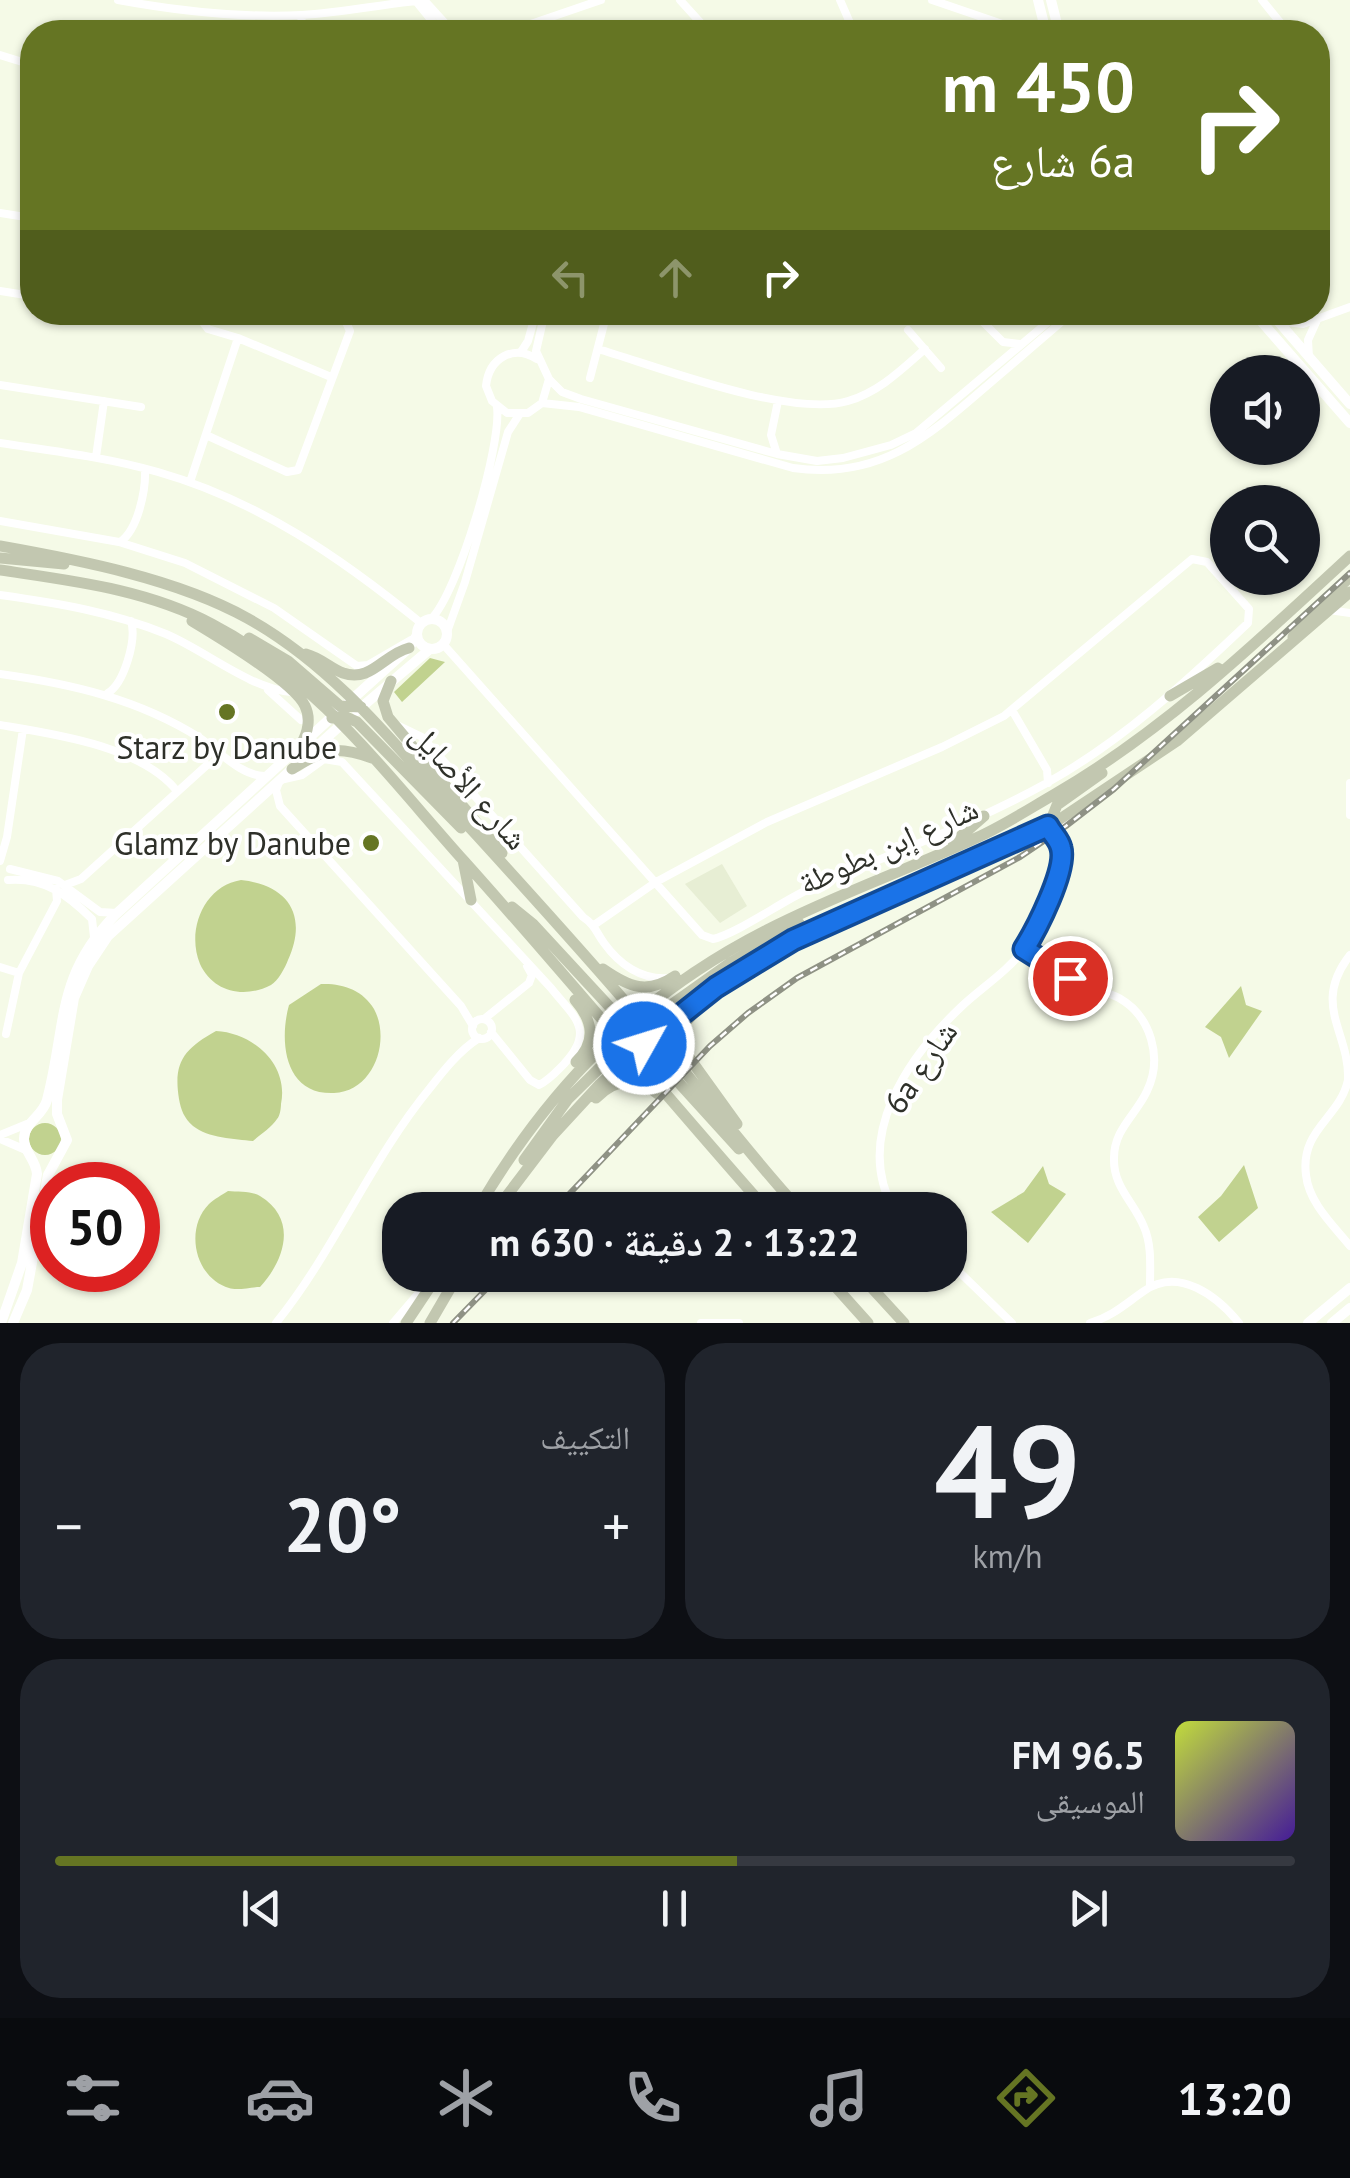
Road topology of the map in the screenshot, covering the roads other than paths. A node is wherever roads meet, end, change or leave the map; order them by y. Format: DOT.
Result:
graph roads {
  1 [pos="118,0"];
  2 [pos="415,0"];
  3 [pos="424,0"];
  4 [pos="601,0"];
  5 [pos="680,0"];
  6 [pos="932,0"];
  7 [pos="1262,0"];
  8 [pos="390,1"];
  9 [pos="301,15"];
  10 [pos="302,20"];
  11 [pos="431,20"];
  12 [pos="442,20"];
  13 [pos="545,20"];
  14 [pos="698,20"];
  15 [pos="991,20"];
  16 [pos="1278,20"];
  17 [pos="210,325"];
  18 [pos="344,325"];
  19 [pos="532,325"];
  20 [pos="542,325"];
  21 [pos="604,325"];
  22 [pos="986,325"];
  23 [pos="1045,325"];
  24 [pos="1057,325"];
  25 [pos="1264,325"];
  26 [pos="1282,325"];
  27 [pos="1315,325"];
  28 [pos="908,330"];
  29 [pos="238,338"];
  30 [pos="999,339"];
  31 [pos="1025,343"];
  32 [pos="598,349"];
  33 [pos="925,349"];
  34 [pos="521,352"];
  35 [pos="1306,355"];
  36 [pos="1309,355"];
  37 [pos="538,359"];
  38 [pos="998,366"];
  39 [pos="941,368"];
  40 [pos="1320,370"];
  41 [pos="330,378"];
  42 [pos="590,378"];
  43 [pos="549,379"];
  44 [pos="0,385"];
  45 [pos="104,401"];
  46 [pos="778,401"];
  47 [pos="542,404"];
  48 [pos="1350,404"];
  49 [pos="141,406"];
  50 [pos="497,408"];
  51 [pos="520,415"];
  52 [pos="1350,423"];
  53 [pos="206,435"];
  54 [pos="771,435"];
  55 [pos="0,443"];
  56 [pos="754,448"];
  57 [pos="777,454"];
  58 [pos="96,458"];
  59 [pos="145,469"];
  60 [pos="159,472"];
  61 [pos="190,482"];
  62 [pos="0,521"];
  63 [pos="119,542"];
  64 [pos="0,546"];
  65 [pos="138,547"];
  66 [pos="1350,556"];
  67 [pos="0,558"];
  68 [pos="84,564"];
  69 [pos="0,570"];
  70 [pos="1350,577"];
  71 [pos="1350,592"];
  72 [pos="0,595"];
  73 [pos="158,601"];
  74 [pos="1329,610"];
  75 [pos="1350,613"];
  76 [pos="131,621"];
  77 [pos="149,628"];
  78 [pos="447,632"];
  79 [pos="418,633"];
  80 [pos="443,644"];
  81 [pos="1290,646"];
  82 [pos="430,649"];
  83 [pos="298,652"];
  84 [pos="1235,660"];
  85 [pos="0,674"];
  86 [pos="391,681"];
  87 [pos="264,687"];
  88 [pos="292,692"];
  89 [pos="106,694"];
  90 [pos="1170,696"];
  91 [pos="125,700"];
  92 [pos="1012,710"];
  93 [pos="345,713"];
  94 [pos="1004,716"];
  95 [pos="301,720"];
  96 [pos="392,722"];
  97 [pos="1019,724"];
  98 [pos="0,726"];
  99 [pos="23,729"];
  100 [pos="302,744"];
  101 [pos="1118,755"];
  102 [pos="376,759"];
  103 [pos="207,765"];
  104 [pos="241,768"];
  105 [pos="292,768"];
  106 [pos="1048,770"];
  107 [pos="1062,774"];
  108 [pos="275,778"];
  109 [pos="1048,782"];
  110 [pos="1350,783"];
  111 [pos="178,791"];
  112 [pos="250,801"];
  113 [pos="280,806"];
  114 [pos="1350,815"];
  115 [pos="984,816"];
  116 [pos="1064,816"];
  117 [pos="1048,826"];
  118 [pos="1060,844"];
  119 [pos="463,860"];
  120 [pos="927,860"];
  121 [pos="4,865"];
  122 [pos="510,871"];
  123 [pos="80,878"];
  124 [pos="4,882"];
  125 [pos="656,882"];
  126 [pos="872,882"];
  127 [pos="61,887"];
  128 [pos="492,892"];
  129 [pos="77,900"];
  130 [pos="471,900"];
  131 [pos="118,913"];
  132 [pos="46,920"];
  133 [pos="594,924"];
  134 [pos="526,932"];
  135 [pos="94,939"];
  136 [pos="514,946"];
  137 [pos="1024,949"];
  138 [pos="1350,955"];
  139 [pos="588,958"];
  140 [pos="0,966"];
  141 [pos="19,973"];
  142 [pos="676,975"];
  143 [pos="716,987"];
  144 [pos="550,988"];
  145 [pos="461,1006"];
  146 [pos="487,1024"];
  147 [pos="475,1032"];
  148 [pos="6,1034"];
  149 [pos="635,1036"];
  150 [pos="549,1102"];
  151 [pos="678,1109"];
  152 [pos="33,1121"];
  153 [pos="64,1128"];
  154 [pos="0,1137"];
  155 [pos="30,1154"];
  156 [pos="58,1156"];
  157 [pos="532,1160"];
  158 [pos="488,1192"];
  159 [pos="506,1192"];
  160 [pos="508,1192"];
  161 [pos="751,1192"];
  162 [pos="784,1192"];
  163 [pos="787,1192"];
  164 [pos="886,1192"];
  165 [pos="1350,1246"];
  166 [pos="967,1279"];
  167 [pos="1150,1287"];
  168 [pos="1350,1288"];
  169 [pos="421,1292"];
  170 [pos="425,1292"];
  171 [pos="448,1292"];
  172 [pos="840,1292"];
  173 [pos="876,1292"];
  174 [pos="1350,1308"];
  175 [pos="2,1323"];
  176 [pos="13,1323"];
  177 [pos="276,1323"];
  178 [pos="393,1323"];
  179 [pos="406,1323"];
  180 [pos="430,1323"];
  181 [pos="701,1323"];
  182 [pos="739,1323"];
  183 [pos="868,1323"];
  184 [pos="904,1323"];
  185 [pos="1012,1323"];
  186 [pos="1090,1323"];
  187 [pos="1240,1323"];
  188 [pos="1308,1323"];
  189 [pos="1332,1323"];
  1 -- 9 [label="street"];
  2 -- 8 [label="street"];
  2 -- 11 [label="street"];
  3 -- 12 [label="street"];
  4 -- 13 [label="street"];
  5 -- 14 [label="street"];
  6 -- 15 [label="street"];
  7 -- 16 [label="street"];
  8 -- 9 [label="street"];
  9 -- 10 [label="street"];
  17 -- 29 [label="street"];
  18 -- 41 [label="street"];
  19 -- 34 [label="street"];
  20 -- 37 [label="street"];
  21 -- 32 [label="street"];
  22 -- 30 [label="street"];
  23 -- 31 [label="street"];
  24 -- 47 [label="street"];
  25 -- 52 [label="street"];
  26 -- 35 [label="street"];
  27 -- 36 [label="street"];
  28 -- 33 [label="street"];
  29 -- 41 [label="street"];
  29 -- 53 [label="street"];
  30 -- 31 [label="street"];
  30 -- 38 [label="street"];
  31 -- 38 [label="street"];
  32 -- 42 [label="street"];
  32 -- 46 [label="street"];
  33 -- 39 [label="street"];
  33 -- 46 [label="street"];
  34 -- 37 [label="street"];
  34 -- 50 [label="street"];
  37 -- 43 [label="street"];
  38 -- 57 [label="street"];
  40 -- 48 [label="street"];
  41 -- 53 [label="street"];
  43 -- 47 [label="street"];
  43 -- 56 [label="street"];
  44 -- 45 [label="street"];
  45 -- 49 [label="street"];
  45 -- 58 [label="street"];
  46 -- 54 [label="street"];
  47 -- 51 [label="street"];
  50 -- 51 [label="street"];
  50 -- 79 [label="street"];
  51 -- 78 [label="street"];
  53 -- 61 [label="street"];
  54 -- 56 [label="street"];
  54 -- 57 [label="street"];
  55 -- 58 [label="street"];
  56 -- 57 [label="street"];
  58 -- 59 [label="street"];
  59 -- 60 [label="street"];
  59 -- 63 [label="street"];
  60 -- 61 [label="street"];
  60 -- 65 [label="street"];
  61 -- 79 [label="street"];
  62 -- 63 [label="street"];
  63 -- 65 [label="street"];
  64 -- 68 [label="main road, شارع الأصايل"];
  65 -- 79 [label="street"];
  66 -- 84 [label="main road, شارع إبن بطوطة"];
  67 -- 68 [label="main road"];
  68 -- 83 [label="main road, شارع الأصايل"];
  69 -- 73 [label="main road"];
  70 -- 81 [label="main road"];
  71 -- 74 [label="main road, شارع إبن بطوطة"];
  72 -- 76 [label="street"];
  73 -- 88 [label="main road"];
  73 -- 93 [label="main road"];
  74 -- 75 [label="street"];
  74 -- 81 [label="main road, شارع إبن بطوطة"];
  76 -- 77 [label="street"];
  76 -- 89 [label="street"];
  77 -- 87 [label="street"];
  77 -- 91 [label="street"];
  78 -- 79 [label="street"];
  78 -- 80 [label="street"];
  79 -- 82 [label="street"];
  79 -- 83 [label="main road"];
  79 -- 93 [label="street"];
  80 -- 82 [label="street"];
  80 -- 125 [label="street"];
  81 -- 116 [label="main road, شارع إبن بطوطة"];
  82 -- 86 [label="street"];
  83 -- 93 [label="main road, شارع الأصايل"];
  84 -- 90 [label="main road"];
  84 -- 101 [label="main road, شارع إبن بطوطة"];
  85 -- 89 [label="street"];
  86 -- 93 [label="street"];
  86 -- 96 [label="main road"];
  87 -- 88 [label="street"];
  87 -- 95 [label="street"];
  88 -- 100 [label="main road"];
  89 -- 91 [label="street"];
  90 -- 92 [label="street"];
  90 -- 107 [label="street"];
  91 -- 104 [label="street"];
  92 -- 94 [label="street"];
  92 -- 97 [label="street"];
  93 -- 100 [label="street"];
  93 -- 102 [label="main road, شارع الأصايل"];
  93 -- 105 [label="street"];
  93 -- 122 [label="main road, شارع الأصايل"];
  94 -- 97 [label="street"];
  94 -- 125 [label="street"];
  96 -- 122 [label="main road"];
  96 -- 133 [label="street"];
  97 -- 106 [label="street"];
  98 -- 99 [label="street"];
  99 -- 111 [label="street"];
  99 -- 121 [label="street"];
  100 -- 108 [label="street"];
  101 -- 117 [label="main road"];
  101 -- 120 [label="main road, شارع إبن بطوطة"];
  102 -- 105 [label="main road"];
  102 -- 119 [label="main road, شارع الأصايل"];
  103 -- 111 [label="street"];
  104 -- 108 [label="street"];
  104 -- 112 [label="street"];
  105 -- 108 [label="street"];
  106 -- 107 [label="street"];
  106 -- 109 [label="street"];
  107 -- 109 [label="street"];
  108 -- 112 [label="street"];
  108 -- 113 [label="street"];
  108 -- 130 [label="street"];
  109 -- 115 [label="street"];
  110 -- 114 [label="street"];
  111 -- 123 [label="street"];
  112 -- 113 [label="street"];
  112 -- 131 [label="street"];
  112 -- 153 [label="street"];
  113 -- 145 [label="street"];
  115 -- 120 [label="main road"];
  115 -- 125 [label="street"];
  116 -- 117 [label="main road, شارع إبن بطوطة"];
  116 -- 118 [label="street, 6a شارع"];
  117 -- 118 [label="street"];
  117 -- 143 [label="main road, شارع إبن بطوطة"];
  118 -- 137 [label="street, 6a شارع"];
  119 -- 128 [label="main road, شارع الأصايل"];
  119 -- 130 [label="main road"];
  120 -- 126 [label="main road, شارع إبن بطوطة"];
  121 -- 124 [label="street"];
  121 -- 127 [label="street"];
  122 -- 139 [label="main road, شارع الأصايل"];
  123 -- 127 [label="street"];
  123 -- 129 [label="street"];
  124 -- 127 [label="street"];
  125 -- 133 [label="street"];
  126 -- 142 [label="main road"];
  126 -- 149 [label="main road, شارع إبن بطوطة"];
  127 -- 129 [label="street"];
  127 -- 132 [label="street"];
  128 -- 134 [label="main road, شارع الأصايل"];
  128 -- 149 [label="main road"];
  129 -- 131 [label="street"];
  129 -- 132 [label="street"];
  129 -- 135 [label="street"];
  130 -- 136 [label="street"];
  131 -- 135 [label="street"];
  132 -- 141 [label="street"];
  133 -- 142 [label="street"];
  134 -- 149 [label="main road, شارع الأصايل"];
  134 -- 150 [label="main road"];
  135 -- 152 [label="street"];
  136 -- 144 [label="street"];
  136 -- 146 [label="street"];
  137 -- 164 [label="street, 6a شارع"];
  137 -- 167 [label="street"];
  138 -- 165 [label="street"];
  139 -- 142 [label="main road"];
  139 -- 149 [label="main road, شارع الأصايل"];
  140 -- 141 [label="street"];
  141 -- 148 [label="street"];
  143 -- 149 [label="main road, شارع إبن بطوطة"];
  143 -- 163 [label="main road"];
  144 -- 146 [label="street"];
  144 -- 146 [label="street"];
  145 -- 146 [label="street"];
  145 -- 147 [label="street"];
  146 -- 147 [label="street"];
  146 -- 147 [label="street"];
  147 -- 177 [label="street"];
  149 -- 150 [label="main road, شارع إبن بطوطة"];
  149 -- 151 [label="main road, شارع الأصايل"];
  149 -- 157 [label="main road, شارع إبن بطوطة"];
  149 -- 159 [label="main road"];
  149 -- 162 [label="main road"];
  150 -- 158 [label="main road, شارع إبن بطوطة"];
  151 -- 157 [label="main road"];
  151 -- 161 [label="main road, شارع الأصايل"];
  152 -- 153 [label="street"];
  152 -- 154 [label="street"];
  152 -- 155 [label="street"];
  153 -- 156 [label="street"];
  154 -- 155 [label="street"];
  155 -- 156 [label="street"];
  155 -- 175 [label="street"];
  156 -- 176 [label="street"];
  157 -- 160 [label="main road, شارع إبن بطوطة"];
  166 -- 185 [label="street"];
  167 -- 186 [label="street"];
  167 -- 187 [label="street"];
  168 -- 188 [label="street"];
  169 -- 178 [label="street"];
  170 -- 179 [label="main road"];
  171 -- 180 [label="main road"];
  172 -- 183 [label="main road"];
  173 -- 184 [label="main road"];
  174 -- 189 [label="street"];
  181 -- 182 [label="street"];
}
